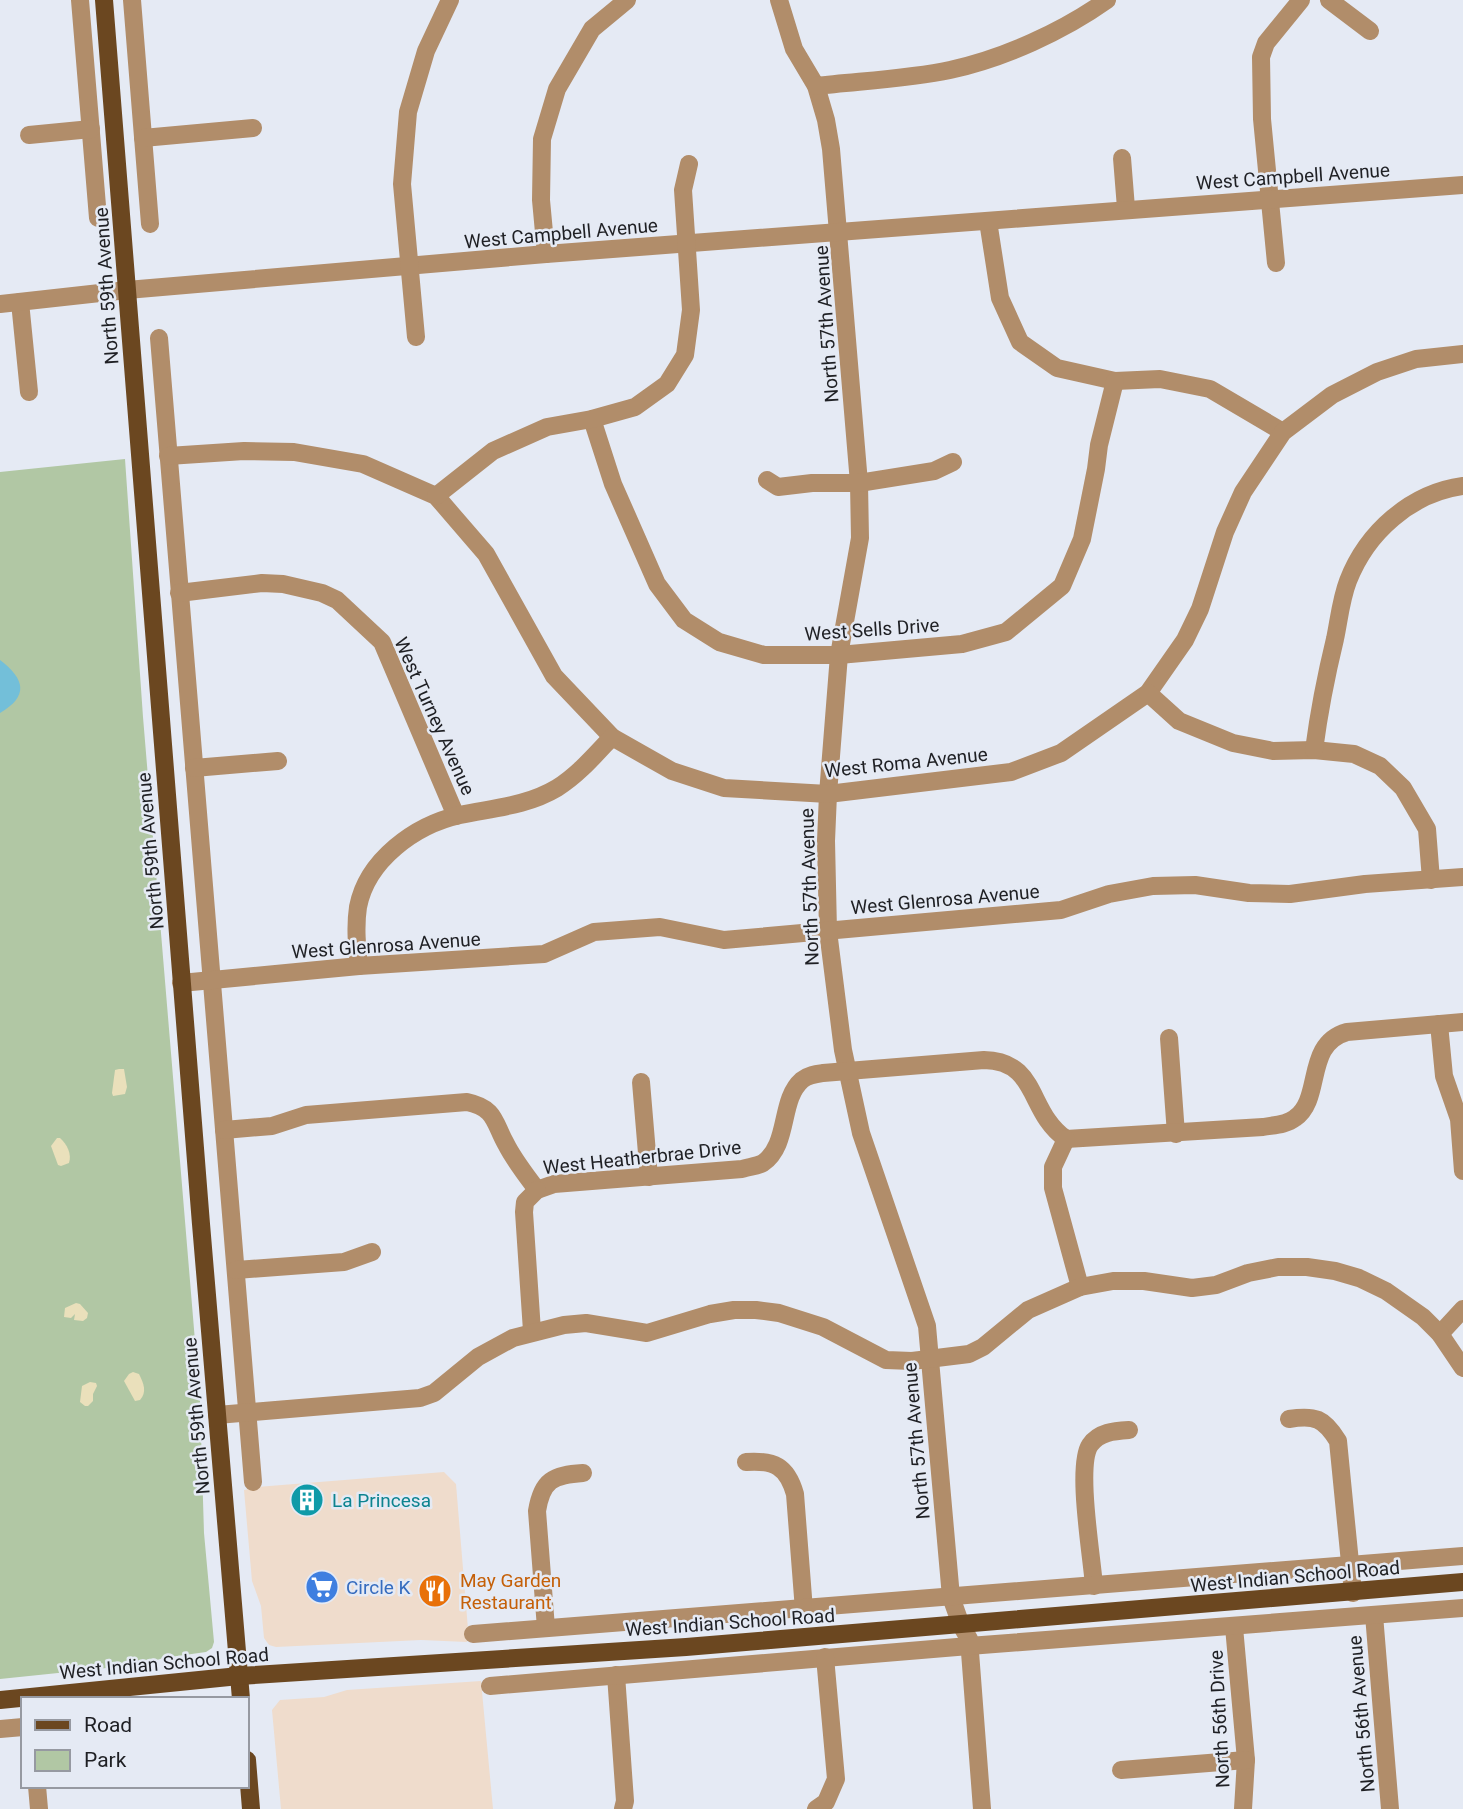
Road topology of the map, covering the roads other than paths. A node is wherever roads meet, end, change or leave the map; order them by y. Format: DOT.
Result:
graph roads {
  1 [pos="80,0"];
  2 [pos="104,0"];
  3 [pos="132,0"];
  4 [pos="450,0"];
  5 [pos="627,0"];
  6 [pos="779,0"];
  7 [pos="1107,0"];
  8 [pos="1301,0"];
  9 [pos="1329,0"];
  10 [pos="1370,31"];
  11 [pos="816,86"];
  12 [pos="253,128"];
  13 [pos="91,129"];
  14 [pos="29,135"];
  15 [pos="143,138"];
  16 [pos="1122,158"];
  17 [pos="689,164"];
  18 [pos="1463,185"];
  19 [pos="1269,199"];
  20 [pos="1126,208"];
  21 [pos="98,218"];
  22 [pos="988,221"];
  23 [pos="150,224"];
  24 [pos="840,233"];
  25 [pos="688,244"];
  26 [pos="545,254"];
  27 [pos="1276,263"];
  28 [pos="410,267"];
  29 [pos="127,290"];
  30 [pos="20,302"];
  31 [pos="0,304"];
  32 [pos="416,337"];
  33 [pos="159,338"];
  34 [pos="1463,355"];
  35 [pos="1115,380"];
  36 [pos="29,392"];
  37 [pos="592,419"];
  38 [pos="1283,432"];
  39 [pos="168,456"];
  40 [pos="953,462"];
  41 [pos="767,480"];
  42 [pos="859,483"];
  43 [pos="1463,486"];
  44 [pos="436,496"];
  45 [pos="180,593"];
  46 [pos="839,655"];
  47 [pos="1148,693"];
  48 [pos="611,737"];
  49 [pos="1314,750"];
  50 [pos="278,761"];
  51 [pos="194,768"];
  52 [pos="828,794"];
  53 [pos="456,816"];
  54 [pos="1463,877"];
  55 [pos="1431,880"];
  56 [pos="828,931"];
  57 [pos="359,966"];
  58 [pos="212,981"];
  59 [pos="181,983"];
  60 [pos="1463,1022"];
  61 [pos="1439,1024"];
  62 [pos="1169,1038"];
  63 [pos="847,1071"];
  64 [pos="640,1082"];
  65 [pos="224,1130"];
  66 [pos="1176,1134"];
  67 [pos="1066,1139"];
  68 [pos="1463,1171"];
  69 [pos="649,1177"];
  70 [pos="537,1190"];
  71 [pos="372,1252"];
  72 [pos="236,1270"];
  73 [pos="1080,1287"];
  74 [pos="1463,1309"];
  75 [pos="532,1331"];
  76 [pos="1440,1334"];
  77 [pos="930,1359"];
  78 [pos="1463,1368"];
  79 [pos="247,1412"];
  80 [pos="216,1415"];
  81 [pos="1289,1419"];
  82 [pos="1129,1430"];
  83 [pos="747,1462"];
  84 [pos="583,1473"];
  85 [pos="253,1482"];
  86 [pos="1463,1556"];
  87 [pos="1350,1565"];
  88 [pos="1463,1583"];
  89 [pos="1094,1586"];
  90 [pos="1353,1593"];
  91 [pos="951,1597"];
  92 [pos="1463,1608"];
  93 [pos="804,1609"];
  94 [pos="1374,1615"];
  95 [pos="961,1625"];
  96 [pos="1234,1627"];
  97 [pos="546,1628"];
  98 [pos="473,1634"];
  99 [pos="970,1646"];
  100 [pos="825,1657"];
  101 [pos="616,1675"];
  102 [pos="239,1676"];
  103 [pos="490,1686"];
  104 [pos="30,1697"];
  105 [pos="241,1697"];
  106 [pos="21,1698"];
  107 [pos="0,1700"];
  108 [pos="21,1727"];
  109 [pos="0,1729"];
  110 [pos="1246,1760"];
  111 [pos="1121,1770"];
  112 [pos="248,1772"];
  113 [pos="37,1788"];
  114 [pos="39,1809"];
  115 [pos="251,1809"];
  116 [pos="623,1809"];
  117 [pos="816,1809"];
  118 [pos="982,1809"];
  119 [pos="1243,1809"];
  120 [pos="1390,1809"];
  1 -- 13 [label="street, North 59th Avenue"];
  2 -- 29 [label="main road, North 59th Avenue"];
  3 -- 15 [label="street"];
  4 -- 28 [label="street"];
  5 -- 26 [label="street"];
  6 -- 11 [label="street, North 57th Avenue"];
  7 -- 11 [label="street"];
  8 -- 19 [label="street"];
  9 -- 10 [label="street"];
  11 -- 24 [label="street, North 57th Avenue"];
  12 -- 15 [label="street"];
  13 -- 14 [label="street"];
  13 -- 21 [label="street, North 59th Avenue"];
  15 -- 23 [label="street"];
  16 -- 20 [label="street"];
  17 -- 25 [label="street"];
  18 -- 19 [label="street, West Campbell Avenue"];
  19 -- 20 [label="street, West Campbell Avenue"];
  19 -- 27 [label="street"];
  20 -- 22 [label="street, West Campbell Avenue"];
  22 -- 24 [label="street, West Campbell Avenue"];
  22 -- 35 [label="street"];
  24 -- 25 [label="street, West Campbell Avenue"];
  24 -- 42 [label="street, North 57th Avenue"];
  25 -- 26 [label="street, West Campbell Avenue"];
  25 -- 37 [label="street"];
  26 -- 28 [label="street, West Campbell Avenue"];
  28 -- 29 [label="street, West Campbell Avenue"];
  28 -- 32 [label="street"];
  29 -- 30 [label="street, West Campbell Avenue"];
  29 -- 59 [label="main road, North 59th Avenue"];
  30 -- 31 [label="street, West Campbell Avenue"];
  30 -- 36 [label="street"];
  33 -- 39 [label="street"];
  34 -- 38 [label="street, West Roma Avenue"];
  35 -- 38 [label="street"];
  35 -- 46 [label="street, West Sells Drive"];
  37 -- 44 [label="street"];
  37 -- 46 [label="street, West Sells Drive"];
  38 -- 47 [label="street, West Roma Avenue"];
  39 -- 44 [label="street, West Roma Avenue"];
  39 -- 45 [label="street"];
  40 -- 42 [label="street"];
  41 -- 42 [label="street"];
  42 -- 46 [label="street, North 57th Avenue"];
  43 -- 49 [label="street"];
  44 -- 48 [label="street, West Roma Avenue"];
  45 -- 51 [label="street"];
  45 -- 53 [label="street, West Turney Avenue"];
  46 -- 52 [label="street, North 57th Avenue"];
  47 -- 49 [label="street"];
  47 -- 52 [label="street, West Roma Avenue"];
  48 -- 52 [label="street, West Roma Avenue"];
  48 -- 53 [label="street"];
  49 -- 55 [label="street"];
  50 -- 51 [label="street"];
  51 -- 58 [label="street"];
  52 -- 56 [label="street, North 57th Avenue"];
  53 -- 57 [label="street"];
  54 -- 55 [label="street, West Glenrosa Avenue"];
  55 -- 56 [label="street, West Glenrosa Avenue"];
  56 -- 57 [label="street, West Glenrosa Avenue"];
  56 -- 63 [label="street, North 57th Avenue"];
  57 -- 58 [label="street, West Glenrosa Avenue"];
  58 -- 59 [label="street, West Glenrosa Avenue"];
  58 -- 65 [label="street"];
  59 -- 80 [label="main road, North 59th Avenue"];
  60 -- 61 [label="street"];
  61 -- 66 [label="street"];
  61 -- 68 [label="street"];
  62 -- 66 [label="street"];
  63 -- 67 [label="street, West Heatherbrae Drive"];
  63 -- 69 [label="street, West Heatherbrae Drive"];
  63 -- 77 [label="street, North 57th Avenue"];
  64 -- 69 [label="street"];
  65 -- 70 [label="street, West Heatherbrae Drive"];
  65 -- 72 [label="street"];
  66 -- 67 [label="street"];
  67 -- 73 [label="street"];
  69 -- 70 [label="street, West Heatherbrae Drive"];
  70 -- 75 [label="street"];
  71 -- 72 [label="street"];
  72 -- 79 [label="street"];
  73 -- 76 [label="street"];
  73 -- 77 [label="street"];
  74 -- 76 [label="street"];
  75 -- 77 [label="street"];
  75 -- 79 [label="street"];
  76 -- 78 [label="street"];
  77 -- 91 [label="street, North 57th Avenue"];
  79 -- 80 [label="street"];
  79 -- 85 [label="street"];
  80 -- 102 [label="main road, North 59th Avenue"];
  81 -- 87 [label="street"];
  82 -- 89 [label="street"];
  83 -- 93 [label="street"];
  84 -- 97 [label="street"];
  86 -- 87 [label="street, West Indian School Road"];
  87 -- 89 [label="street, West Indian School Road"];
  87 -- 90 [label="street"];
  88 -- 90 [label="main road, West Indian School Road"];
  89 -- 91 [label="street, West Indian School Road"];
  90 -- 95 [label="main road, West Indian School Road"];
  91 -- 93 [label="street, West Indian School Road"];
  91 -- 95 [label="street, North 57th Avenue"];
  92 -- 94 [label="street"];
  93 -- 97 [label="street, West Indian School Road"];
  94 -- 96 [label="street"];
  94 -- 120 [label="street, North 56th Avenue"];
  95 -- 99 [label="street, North 57th Avenue"];
  95 -- 102 [label="main road, West Indian School Road"];
  96 -- 99 [label="street"];
  96 -- 110 [label="street, North 56th Drive"];
  97 -- 98 [label="street, West Indian School Road"];
  99 -- 100 [label="street"];
  99 -- 118 [label="street, North 57th Avenue"];
  100 -- 101 [label="street"];
  100 -- 117 [label="street"];
  101 -- 103 [label="street"];
  101 -- 116 [label="street"];
  102 -- 104 [label="main road, West Indian School Road"];
  102 -- 105 [label="main road, North 59th Avenue"];
  106 -- 107 [label="main road, West Indian School Road"];
  108 -- 109 [label="street"];
  110 -- 111 [label="street"];
  110 -- 119 [label="street, North 56th Drive"];
  112 -- 115 [label="main road"];
  113 -- 114 [label="street"];
}
